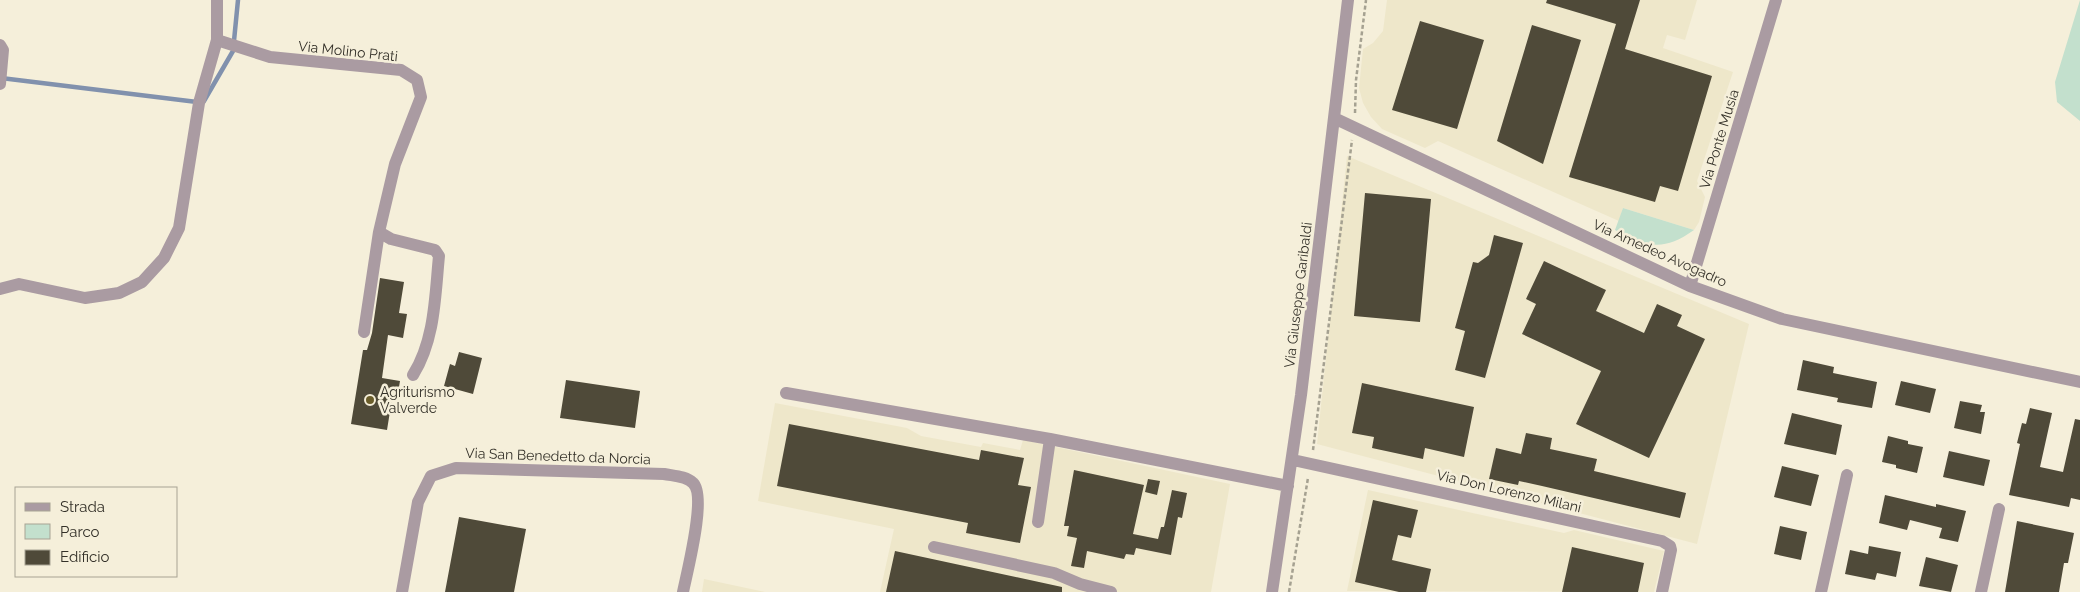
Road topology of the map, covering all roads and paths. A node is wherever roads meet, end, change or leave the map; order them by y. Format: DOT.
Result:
graph roads {
  1 [pos="217,0"];
  2 [pos="1348,0"];
  3 [pos="1366,0"];
  4 [pos="1776,0"];
  5 [pos="217,40"];
  6 [pos="0,45"];
  7 [pos="0,84"];
  8 [pos="1334,118"];
  9 [pos="1353,127"];
  10 [pos="379,232"];
  11 [pos="1690,286"];
  12 [pos="0,289"];
  13 [pos="364,332"];
  14 [pos="413,375"];
  15 [pos="2080,382"];
  16 [pos="786,393"];
  17 [pos="1050,439"];
  18 [pos="1292,460"];
  19 [pos="1311,464"];
  20 [pos="1847,475"];
  21 [pos="1288,486"];
  22 [pos="1999,509"];
  23 [pos="1038,522"];
  24 [pos="934,547"];
  25 [pos="1079,588"];
  26 [pos="402,592"];
  27 [pos="683,592"];
  28 [pos="1112,592"];
  29 [pos="1272,592"];
  30 [pos="1276,592"];
  31 [pos="1289,592"];
  32 [pos="1662,592"];
  33 [pos="1820,592"];
  34 [pos="1981,592"];
  1 -- 5 [label="street"];
  2 -- 8 [label="street, Via Giuseppe Garibaldi"];
  3 -- 9 [label="path"];
  4 -- 11 [label="street, Via Ponte Musia"];
  5 -- 10 [label="street, Via Molino Prati"];
  5 -- 12 [label="street"];
  6 -- 7 [label="street"];
  8 -- 9 [label="street, Via Amedeo Avogadro"];
  8 -- 18 [label="street, Via Giuseppe Garibaldi"];
  9 -- 11 [label="street, Via Amedeo Avogadro"];
  9 -- 19 [label="path"];
  10 -- 13 [label="street, Via Molino Prati"];
  10 -- 14 [label="street"];
  11 -- 15 [label="street, Via Amedeo Avogadro"];
  16 -- 17 [label="street"];
  17 -- 21 [label="street"];
  17 -- 23 [label="street"];
  18 -- 19 [label="street, Via Don Lorenzo Milani"];
  18 -- 21 [label="street, Via Giuseppe Garibaldi"];
  19 -- 31 [label="path"];
  19 -- 32 [label="street, Via Don Lorenzo Milani"];
  20 -- 33 [label="street"];
  21 -- 29 [label="street, Via Giuseppe Garibaldi"];
  22 -- 34 [label="street"];
  24 -- 25 [label="street"];
  25 -- 28 [label="street"];
  26 -- 27 [label="street, Via San Benedetto da Norcia"];
  29 -- 30 [label="street"];
}
